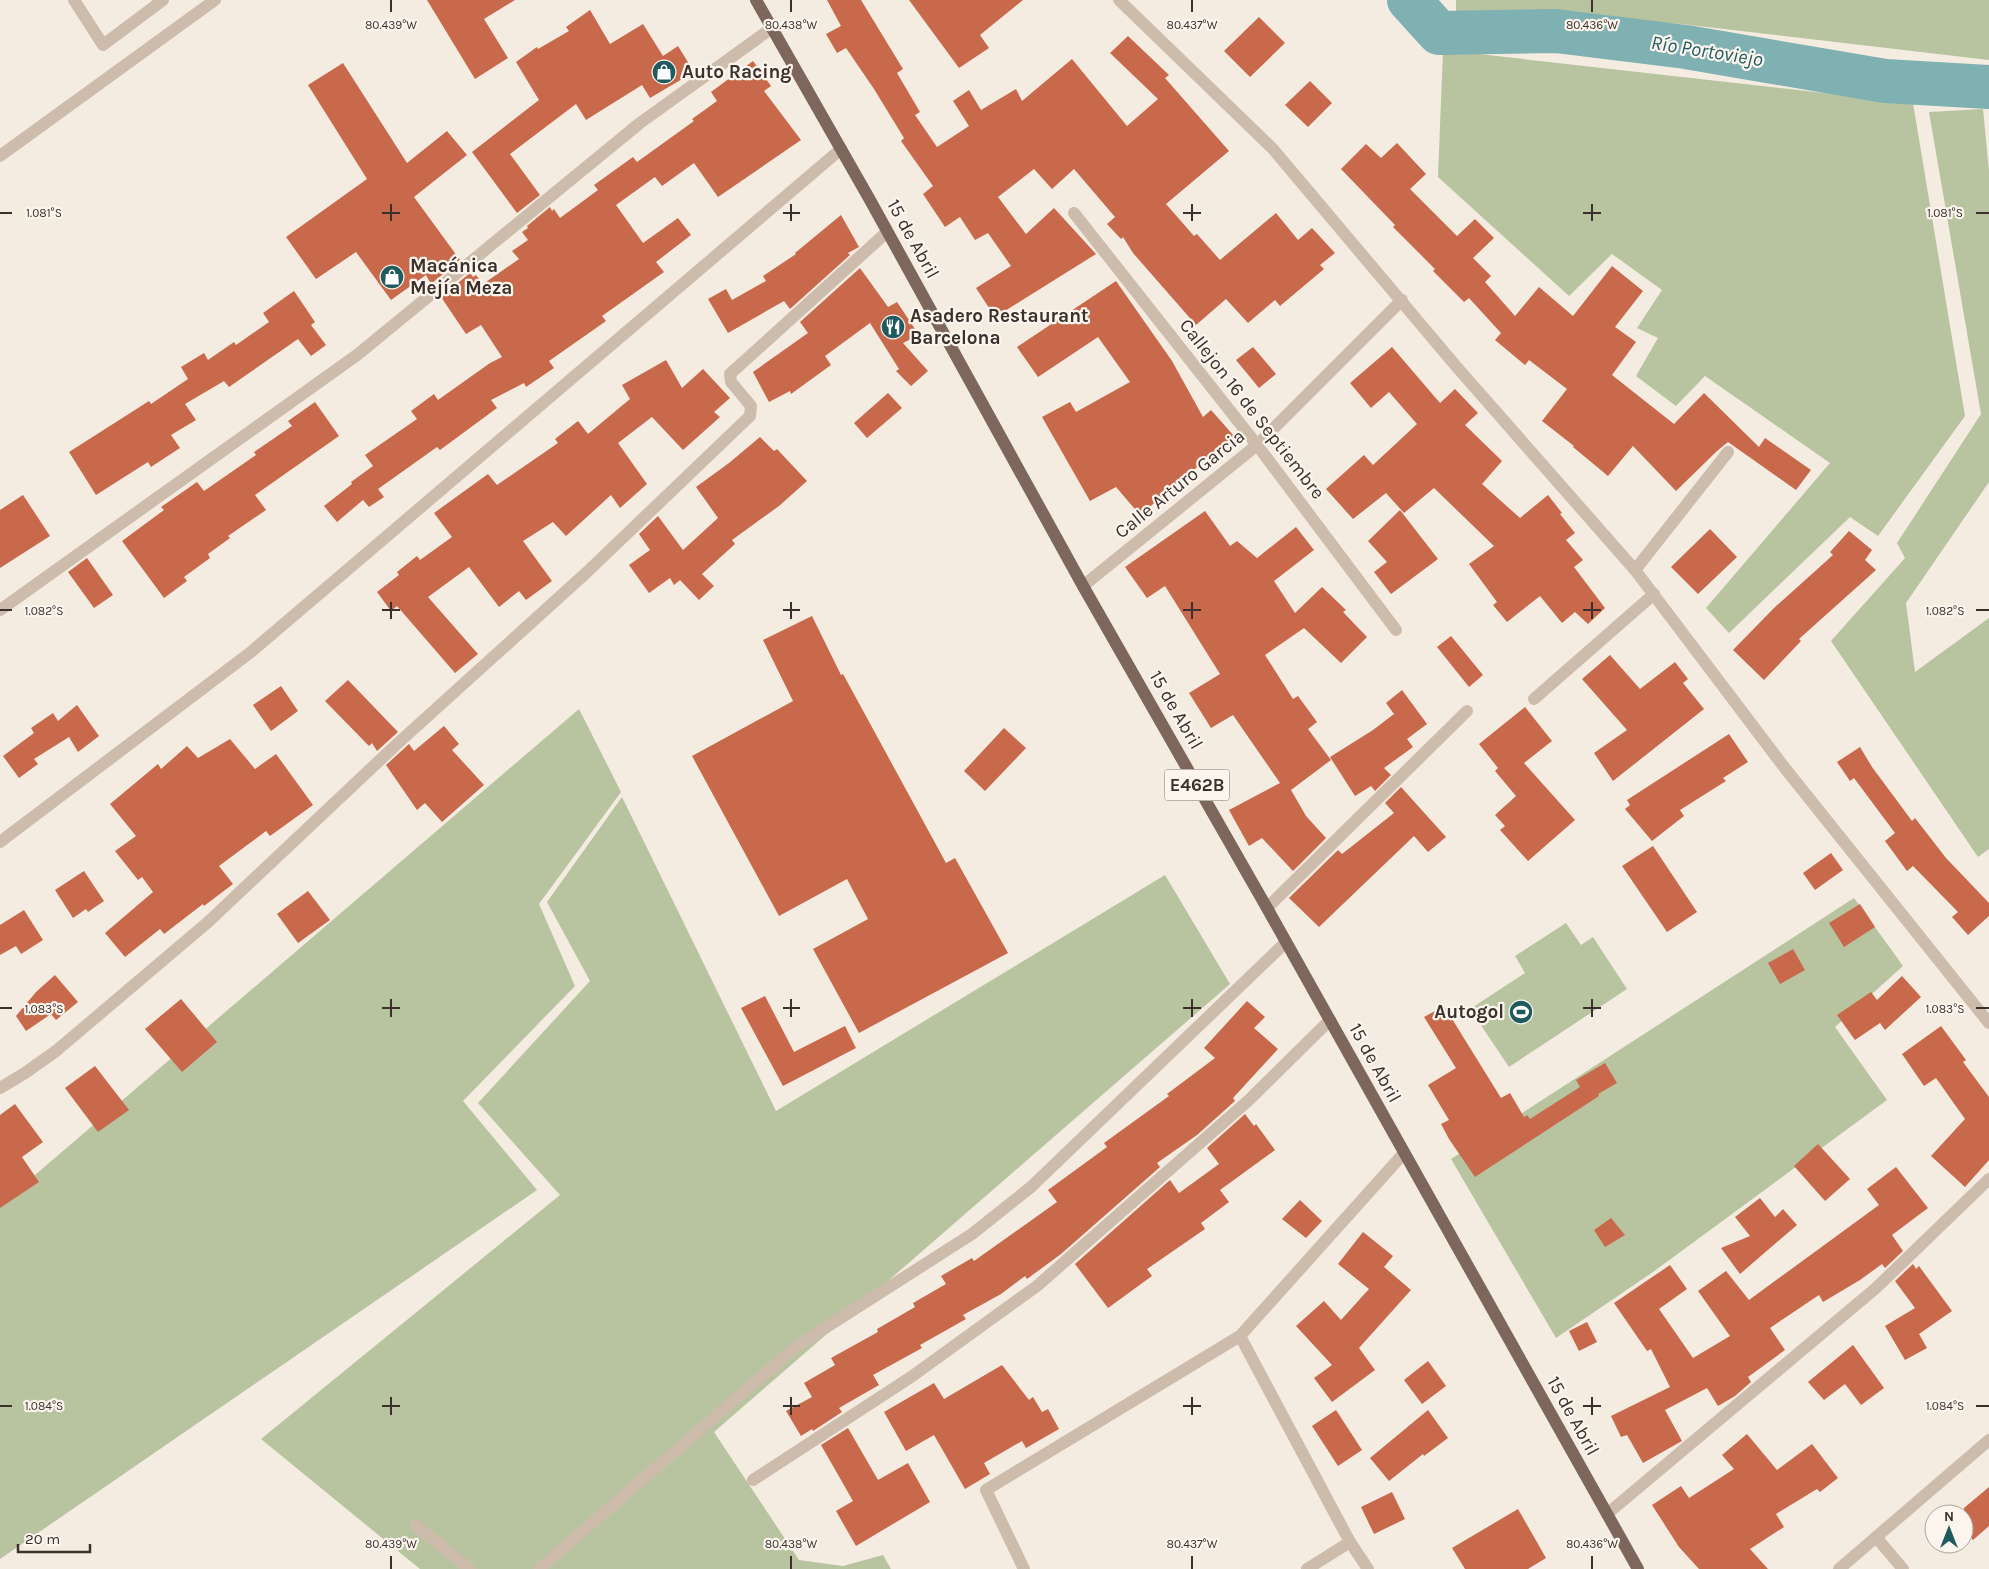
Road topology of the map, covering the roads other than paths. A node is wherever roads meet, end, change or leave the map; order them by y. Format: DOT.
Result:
graph roads {
  1 [pos="74,0"];
  2 [pos="163,0"];
  3 [pos="215,0"];
  4 [pos="756,0"];
  5 [pos="1119,0"];
  6 [pos="772,28"];
  7 [pos="841,149"];
  8 [pos="0,156"];
  9 [pos="1074,213"];
  10 [pos="888,232"];
  11 [pos="1402,300"];
  12 [pos="1258,445"];
  13 [pos="1728,452"];
  14 [pos="1635,570"];
  15 [pos="1083,586"];
  16 [pos="1654,594"];
  17 [pos="0,610"];
  18 [pos="1396,630"];
  19 [pos="1534,699"];
  20 [pos="1467,711"];
  21 [pos="0,842"];
  22 [pos="1267,908"];
  23 [pos="1286,942"];
  24 [pos="1330,1020"];
  25 [pos="1989,1023"];
  26 [pos="0,1088"];
  27 [pos="1404,1153"];
  28 [pos="1989,1179"];
  29 [pos="1240,1336"];
  30 [pos="1989,1440"];
  31 [pos="753,1480"];
  32 [pos="1607,1514"];
  33 [pos="415,1525"];
  34 [pos="1876,1537"];
  35 [pos="1350,1542"];
  36 [pos="470,1569"];
  37 [pos="540,1569"];
  38 [pos="1024,1569"];
  39 [pos="1307,1569"];
  40 [pos="1368,1569"];
  41 [pos="1638,1569"];
  42 [pos="1839,1569"];
  43 [pos="1903,1569"];
  1 -- 2 [label="street"];
  3 -- 8 [label="street"];
  4 -- 6 [label="main road, 15 de Abril / E462B"];
  5 -- 11 [label="street"];
  6 -- 7 [label="main road, 15 de Abril / E462B"];
  6 -- 17 [label="street"];
  7 -- 10 [label="main road, 15 de Abril / E462B"];
  7 -- 21 [label="street"];
  9 -- 12 [label="street, Callejon 16 de Septiembre"];
  10 -- 15 [label="main road, 15 de Abril / E462B"];
  10 -- 26 [label="street"];
  11 -- 12 [label="street, Calle Arturo Garcia"];
  11 -- 14 [label="street"];
  12 -- 15 [label="street, Calle Arturo Garcia"];
  12 -- 18 [label="street, Callejon 16 de Septiembre"];
  13 -- 14 [label="street"];
  14 -- 16 [label="street"];
  15 -- 22 [label="main road, 15 de Abril / E462B"];
  16 -- 19 [label="street"];
  16 -- 25 [label="street"];
  20 -- 22 [label="street"];
  22 -- 23 [label="main road, 15 de Abril / E462B"];
  23 -- 24 [label="main road, 15 de Abril / E462B"];
  23 -- 37 [label="street"];
  24 -- 27 [label="main road, 15 de Abril / E462B"];
  24 -- 31 [label="street"];
  27 -- 29 [label="street"];
  27 -- 32 [label="main road, 15 de Abril / E462B"];
  28 -- 32 [label="street"];
  29 -- 35 [label="street"];
  29 -- 38 [label="street"];
  30 -- 34 [label="street"];
  32 -- 41 [label="main road, 15 de Abril / E462B"];
  33 -- 36 [label="street"];
  34 -- 42 [label="street"];
  34 -- 43 [label="street"];
  35 -- 39 [label="street"];
  35 -- 40 [label="street"];
}
